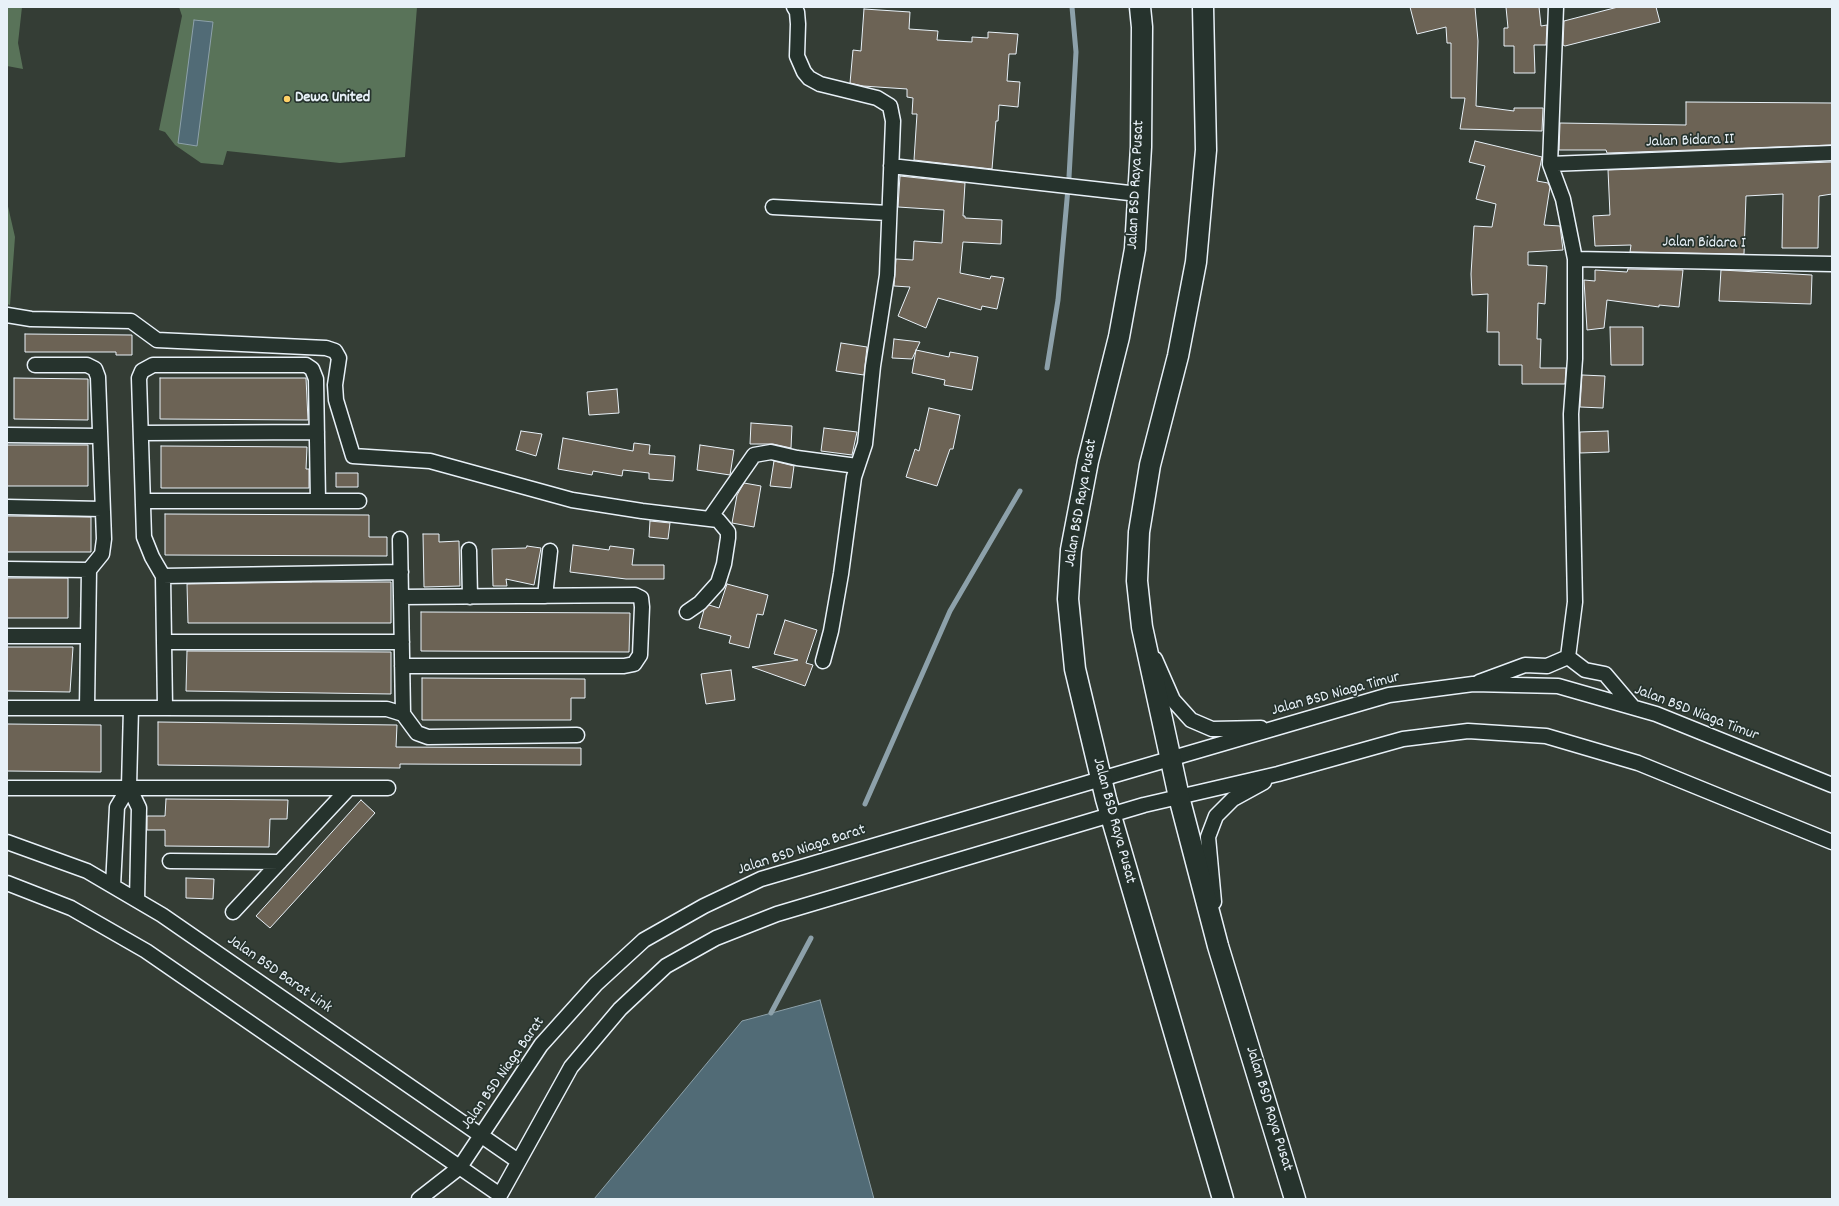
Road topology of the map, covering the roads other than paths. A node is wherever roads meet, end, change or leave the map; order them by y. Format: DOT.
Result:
graph roads {
  1 [pos="794,7"];
  2 [pos="1140,7"];
  3 [pos="1203,7"];
  4 [pos="1556,7"];
  5 [pos="1832,154"];
  6 [pos="1550,164"];
  7 [pos="891,166"];
  8 [pos="1138,194"];
  9 [pos="773,207"];
  10 [pos="889,213"];
  11 [pos="1575,259"];
  12 [pos="1832,264"];
  13 [pos="7,315"];
  14 [pos="35,365"];
  15 [pos="317,432"];
  16 [pos="141,433"];
  17 [pos="7,435"];
  18 [pos="99,436"];
  19 [pos="857,466"];
  20 [pos="143,501"];
  21 [pos="318,501"];
  22 [pos="359,501"];
  23 [pos="7,507"];
  24 [pos="102,509"];
  25 [pos="710,518"];
  26 [pos="400,538"];
  27 [pos="469,550"];
  28 [pos="550,551"];
  29 [pos="7,569"];
  30 [pos="89,570"];
  31 [pos="401,572"];
  32 [pos="163,576"];
  33 [pos="545,596"];
  34 [pos="401,597"];
  35 [pos="470,597"];
  36 [pos="687,612"];
  37 [pos="1142,627"];
  38 [pos="7,636"];
  39 [pos="88,636"];
  40 [pos="164,642"];
  41 [pos="402,642"];
  42 [pos="1568,657"];
  43 [pos="823,661"];
  44 [pos="402,666"];
  45 [pos="1473,684"];
  46 [pos="1633,707"];
  47 [pos="7,708"];
  48 [pos="87,708"];
  49 [pos="131,708"];
  50 [pos="165,708"];
  51 [pos="403,714"];
  52 [pos="1277,728"];
  53 [pos="577,735"];
  54 [pos="1170,760"];
  55 [pos="1278,774"];
  56 [pos="1101,779"];
  57 [pos="1832,785"];
  58 [pos="129,786"];
  59 [pos="7,788"];
  60 [pos="349,788"];
  61 [pos="388,788"];
  62 [pos="1179,797"];
  63 [pos="1110,815"];
  64 [pos="7,842"];
  65 [pos="1832,842"];
  66 [pos="170,861"];
  67 [pos="280,862"];
  68 [pos="7,883"];
  69 [pos="113,886"];
  70 [pos="136,900"];
  71 [pos="233,912"];
  72 [pos="1218,946"];
  73 [pos="481,1135"];
  74 [pos="518,1161"];
  75 [pos="460,1167"];
  76 [pos="419,1199"];
  77 [pos="1223,1199"];
  78 [pos="1295,1199"];
  1 -- 7 [label="street"];
  2 -- 8 [label="main road, Jalan BSD Raya Pusat"];
  3 -- 37 [label="main road, Jalan BSD Raya Pusat"];
  4 -- 6 [label="street"];
  5 -- 6 [label="street, Jalan Bidara II"];
  6 -- 11 [label="street"];
  7 -- 8 [label="street"];
  7 -- 10 [label="street"];
  8 -- 56 [label="main road, Jalan BSD Raya Pusat"];
  9 -- 10 [label="street"];
  10 -- 19 [label="street"];
  11 -- 12 [label="street, Jalan Bidara I"];
  11 -- 42 [label="street"];
  13 -- 25 [label="street"];
  14 -- 18 [label="street"];
  15 -- 16 [label="street"];
  15 -- 16 [label="street"];
  15 -- 21 [label="street"];
  16 -- 20 [label="street"];
  17 -- 18 [label="street"];
  18 -- 24 [label="street"];
  19 -- 25 [label="street"];
  19 -- 43 [label="street"];
  20 -- 21 [label="street"];
  20 -- 32 [label="street"];
  21 -- 22 [label="street"];
  23 -- 24 [label="street"];
  24 -- 30 [label="street"];
  25 -- 36 [label="street"];
  26 -- 31 [label="street"];
  27 -- 35 [label="street"];
  28 -- 33 [label="street"];
  29 -- 30 [label="street"];
  30 -- 39 [label="street"];
  31 -- 32 [label="street"];
  31 -- 34 [label="street"];
  32 -- 40 [label="street"];
  33 -- 35 [label="street"];
  33 -- 44 [label="street"];
  34 -- 35 [label="street"];
  34 -- 41 [label="street"];
  37 -- 52 [label="street"];
  37 -- 54 [label="main road, Jalan BSD Raya Pusat"];
  38 -- 39 [label="street"];
  39 -- 48 [label="street"];
  40 -- 41 [label="street"];
  40 -- 50 [label="street"];
  41 -- 44 [label="street"];
  42 -- 45 [label="street"];
  42 -- 46 [label="street"];
  44 -- 51 [label="street"];
  45 -- 46 [label="street, Jalan BSD Niaga Timur"];
  45 -- 52 [label="street, Jalan BSD Niaga Timur"];
  46 -- 57 [label="street, Jalan BSD Niaga Timur"];
  47 -- 48 [label="street"];
  48 -- 49 [label="street"];
  49 -- 50 [label="street"];
  49 -- 58 [label="street"];
  50 -- 51 [label="street"];
  51 -- 53 [label="street"];
  52 -- 54 [label="street, Jalan BSD Niaga Timur"];
  54 -- 56 [label="street, Jalan BSD Niaga Timur"];
  54 -- 62 [label="main road, Jalan BSD Raya Pusat"];
  55 -- 62 [label="street"];
  55 -- 65 [label="street"];
  55 -- 72 [label="street"];
  56 -- 63 [label="main road, Jalan BSD Raya Pusat"];
  56 -- 73 [label="street, Jalan BSD Niaga Barat"];
  58 -- 59 [label="street"];
  58 -- 60 [label="street"];
  58 -- 69 [label="street"];
  58 -- 70 [label="street"];
  60 -- 61 [label="street"];
  60 -- 67 [label="street"];
  62 -- 63 [label="street"];
  62 -- 72 [label="main road, Jalan BSD Raya Pusat"];
  63 -- 74 [label="street"];
  63 -- 77 [label="main road, Jalan BSD Raya Pusat"];
  64 -- 69 [label="street, Jalan BSD Barat Link"];
  66 -- 67 [label="street"];
  67 -- 71 [label="street"];
  68 -- 75 [label="street"];
  69 -- 70 [label="street, Jalan BSD Barat Link"];
  70 -- 73 [label="street, Jalan BSD Barat Link"];
  72 -- 78 [label="main road, Jalan BSD Raya Pusat"];
  73 -- 74 [label="street, Jalan BSD Barat Link"];
  73 -- 75 [label="street, Jalan BSD Niaga Barat"];
  74 -- 75 [label="street"];
  75 -- 76 [label="street, Jalan BSD Niaga Barat"];
}
